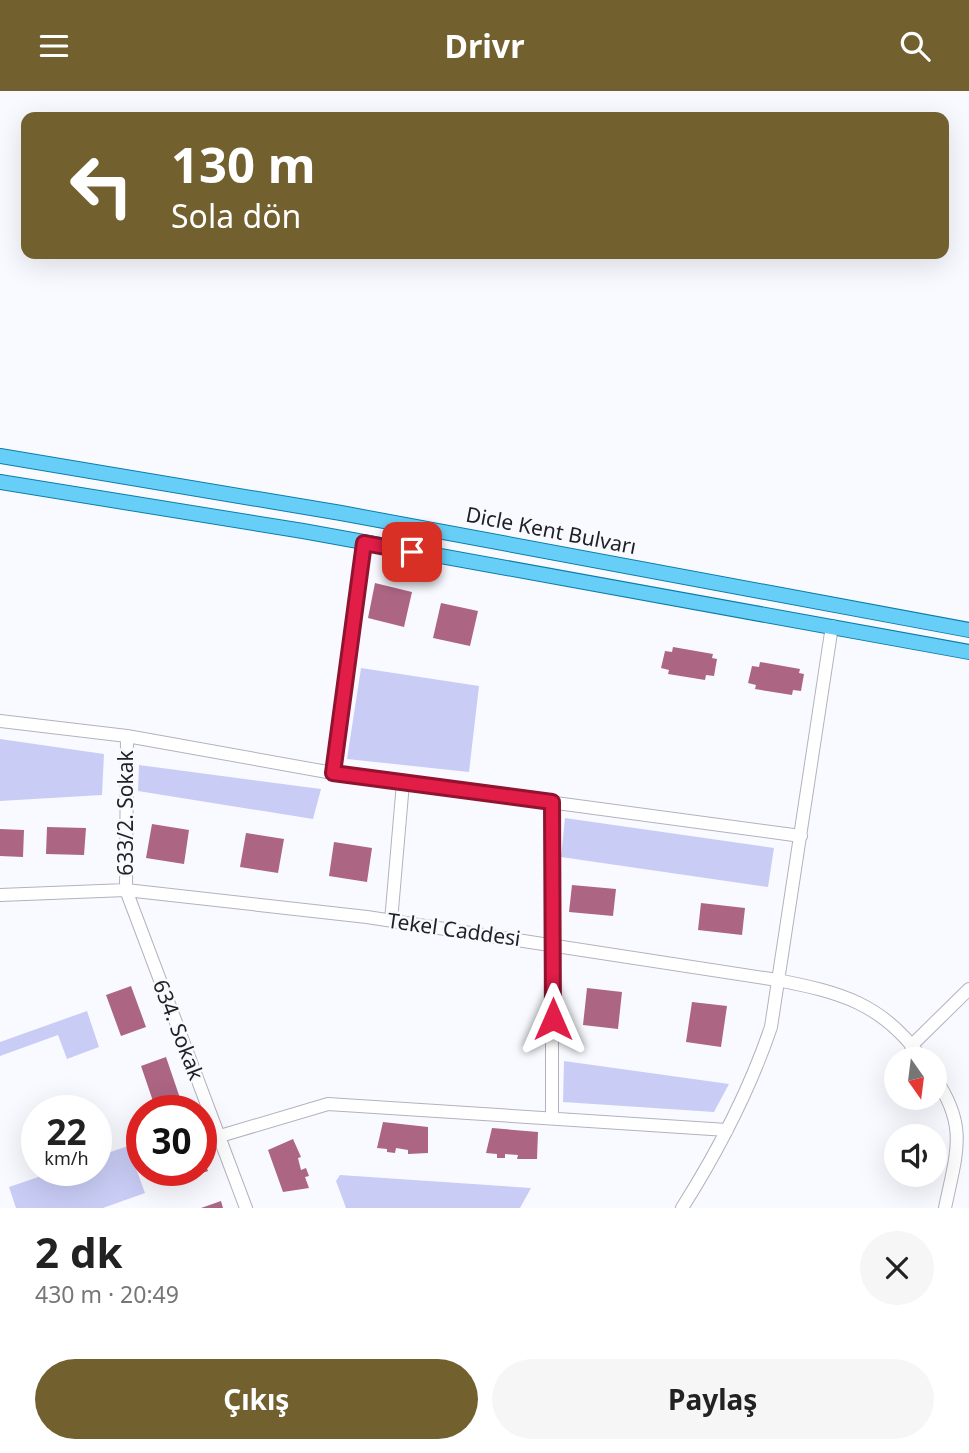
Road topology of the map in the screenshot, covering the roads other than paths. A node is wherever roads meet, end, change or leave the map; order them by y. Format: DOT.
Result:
graph roads {
  1 [pos="0,456"];
  2 [pos="0,482"];
  3 [pos="364,543"];
  4 [pos="832,626"];
  5 [pos="969,630"];
  6 [pos="969,652"];
  7 [pos="0,721"];
  8 [pos="127,736"];
  9 [pos="333,773"];
  10 [pos="403,783"];
  11 [pos="552,802"];
  12 [pos="801,836"];
  13 [pos="126,890"];
  14 [pos="0,895"];
  15 [pos="391,921"];
  16 [pos="553,945"];
  17 [pos="776,980"];
  18 [pos="969,989"];
  19 [pos="911,1046"];
  20 [pos="947,1095"];
  21 [pos="552,1118"];
  22 [pos="727,1130"];
  23 [pos="220,1136"];
  24 [pos="246,1208"];
  25 [pos="682,1208"];
  26 [pos="945,1208"];
  1 -- 5 [label="main road, Dicle Kent Bulvarı"];
  2 -- 3 [label="main road, Dicle Kent Bulvarı"];
  3 -- 4 [label="main road, Dicle Kent Bulvarı"];
  3 -- 9 [label="street"];
  4 -- 6 [label="main road, Dicle Kent Bulvarı"];
  4 -- 12 [label="street"];
  7 -- 8 [label="street"];
  8 -- 9 [label="street"];
  8 -- 13 [label="street, 633/2. Sokak"];
  9 -- 10 [label="street"];
  10 -- 11 [label="street"];
  10 -- 15 [label="street"];
  11 -- 12 [label="street"];
  11 -- 16 [label="street"];
  12 -- 17 [label="street"];
  13 -- 14 [label="street, Tekel Caddesi"];
  13 -- 15 [label="street, Tekel Caddesi"];
  13 -- 23 [label="street, 634. Sokak"];
  15 -- 16 [label="street, Tekel Caddesi"];
  16 -- 17 [label="street, Tekel Caddesi"];
  16 -- 21 [label="street"];
  17 -- 19 [label="street, Tekel Caddesi"];
  17 -- 22 [label="street"];
  18 -- 19 [label="street"];
  20 -- 26 [label="street"];
  21 -- 22 [label="street"];
  21 -- 23 [label="street"];
  22 -- 25 [label="street"];
  23 -- 24 [label="street, 634. Sokak"];
}
